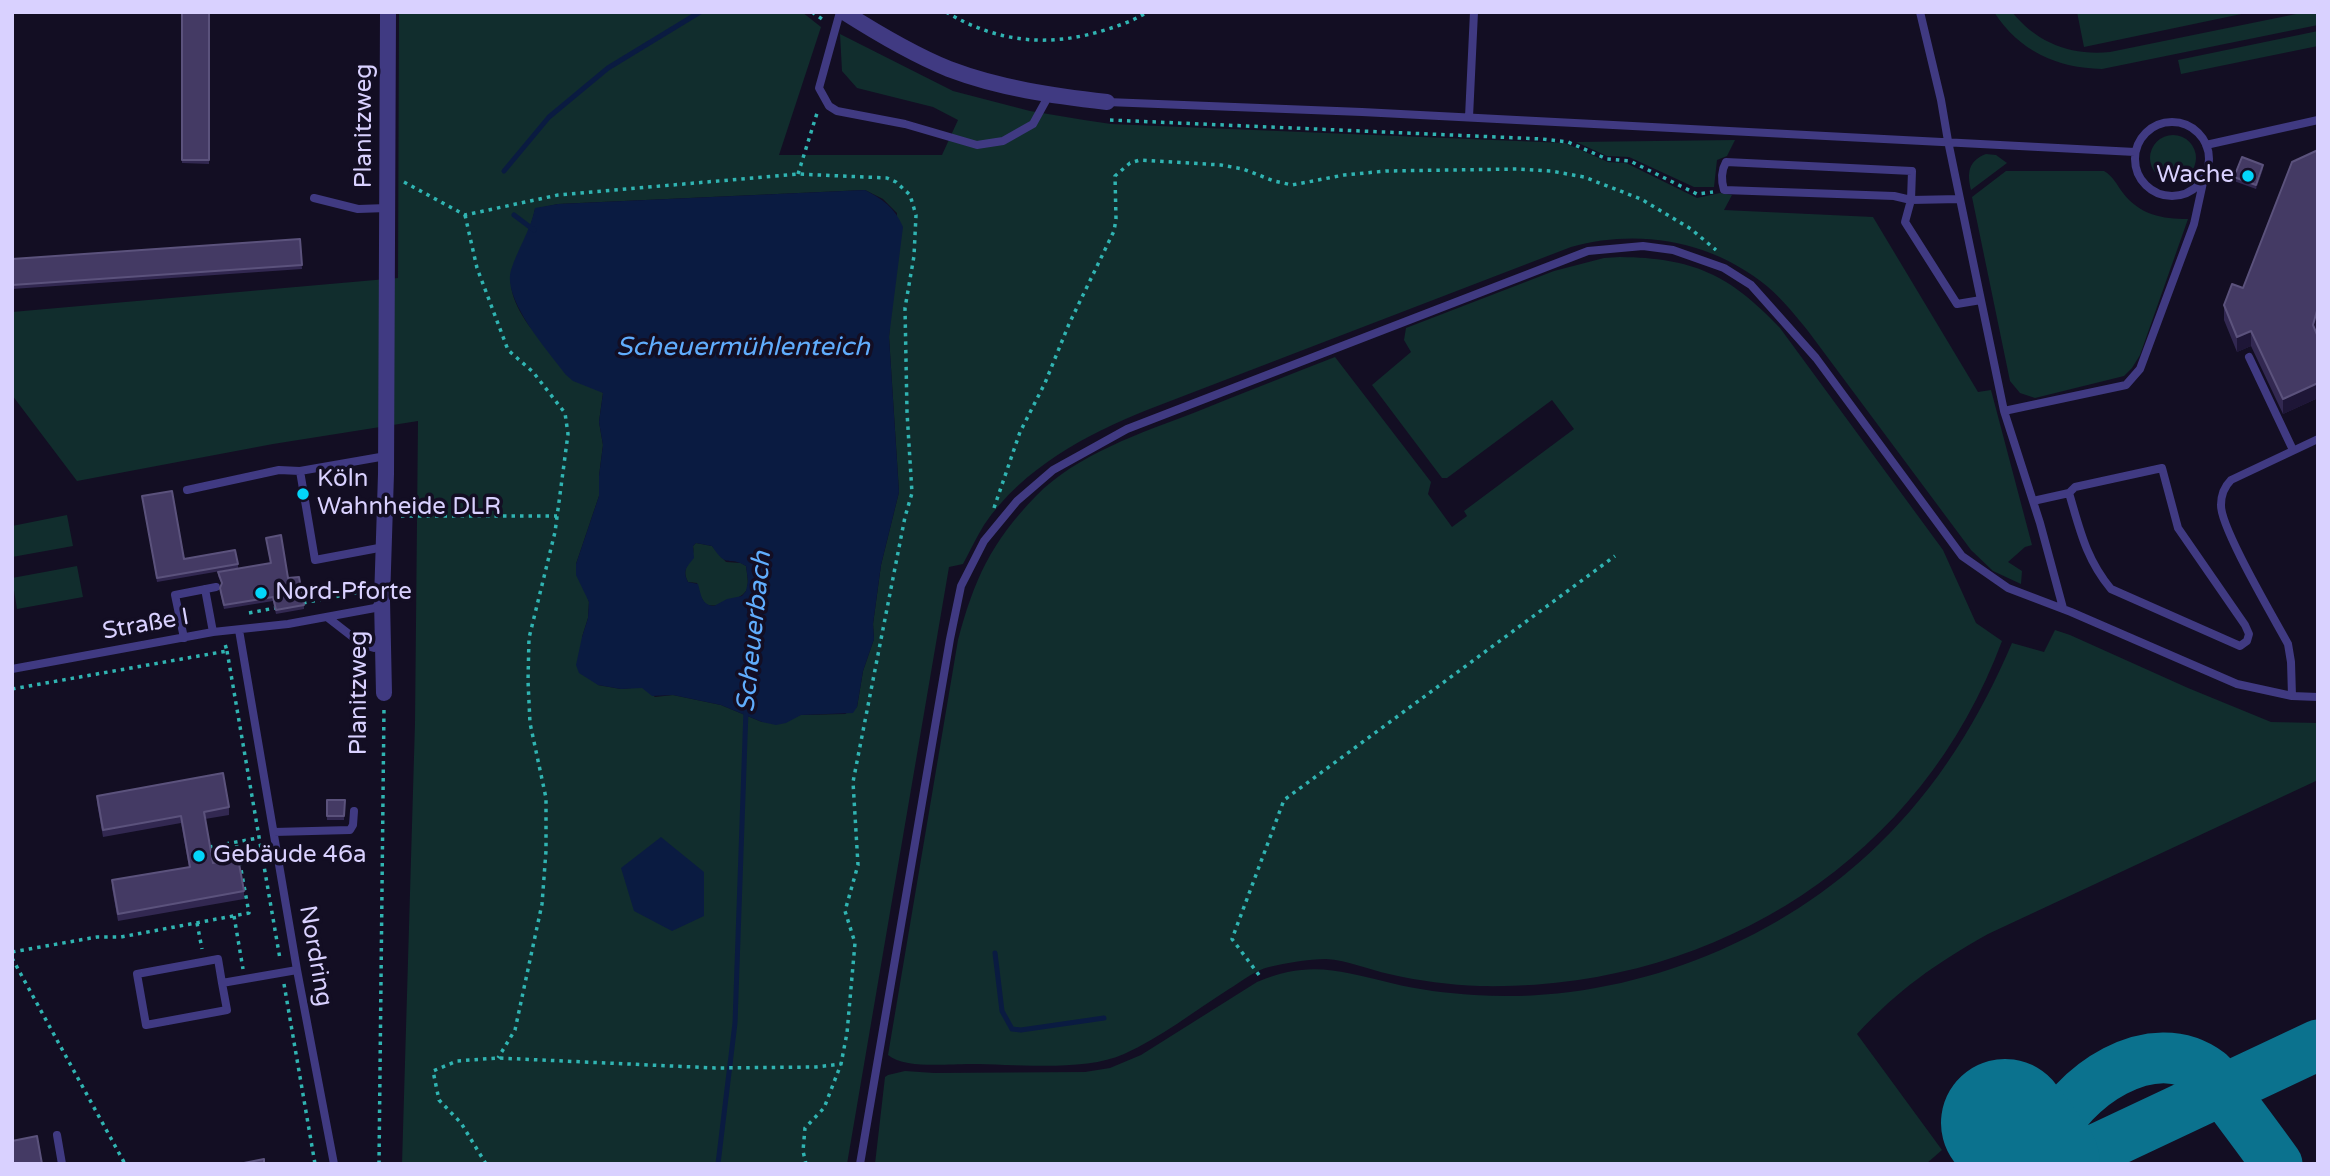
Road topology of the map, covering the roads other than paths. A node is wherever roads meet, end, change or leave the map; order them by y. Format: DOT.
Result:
graph roads {
  1 [pos="388,12"];
  2 [pos="842,12"];
  3 [pos="1474,12"];
  4 [pos="1920,12"];
  5 [pos="1049,95"];
  6 [pos="1107,102"];
  7 [pos="1469,117"];
  8 [pos="2318,120"];
  9 [pos="1948,141"];
  10 [pos="2206,145"];
  11 [pos="2135,152"];
  12 [pos="2204,178"];
  13 [pos="314,198"];
  14 [pos="1960,199"];
  15 [pos="1911,200"];
  16 [pos="387,208"];
  17 [pos="1981,300"];
  18 [pos="2249,357"];
  19 [pos="2004,411"];
  20 [pos="2318,439"];
  21 [pos="2293,450"];
  22 [pos="386,456"];
  23 [pos="300,471"];
  24 [pos="187,490"];
  25 [pos="2069,493"];
  26 [pos="2033,501"];
  27 [pos="384,547"];
  28 [pos="216,587"];
  29 [pos="205,589"];
  30 [pos="382,600"];
  31 [pos="2063,608"];
  32 [pos="327,617"];
  33 [pos="239,630"];
  34 [pos="213,632"];
  35 [pos="184,638"];
  36 [pos="383,641"];
  37 [pos="12,669"];
  38 [pos="384,693"];
  39 [pos="2292,696"];
  40 [pos="2318,697"];
  41 [pos="354,811"];
  42 [pos="274,832"];
  43 [pos="297,970"];
  44 [pos="222,983"];
  45 [pos="57,1135"];
  46 [pos="62,1164"];
  47 [pos="334,1164"];
  48 [pos="860,1164"];
  1 -- 16 [label="street, Planitzweg"];
  2 -- 5 [label="street"];
  2 -- 5 [label="lane"];
  3 -- 7 [label="lane"];
  4 -- 9 [label="lane"];
  5 -- 6 [label="street"];
  6 -- 7 [label="lane"];
  7 -- 9 [label="lane"];
  8 -- 10 [label="lane"];
  9 -- 11 [label="lane"];
  9 -- 14 [label="lane"];
  10 -- 11 [label="lane"];
  10 -- 12 [label="lane"];
  11 -- 12 [label="lane"];
  12 -- 19 [label="lane"];
  13 -- 16 [label="lane"];
  14 -- 15 [label="lane"];
  14 -- 17 [label="lane"];
  15 -- 15 [label="lane"];
  15 -- 17 [label="lane"];
  16 -- 22 [label="street, Planitzweg"];
  17 -- 19 [label="lane"];
  18 -- 21 [label="lane"];
  19 -- 26 [label="lane"];
  20 -- 21 [label="lane"];
  21 -- 39 [label="lane"];
  22 -- 23 [label="lane"];
  22 -- 27 [label="street, Planitzweg"];
  23 -- 24 [label="lane"];
  23 -- 27 [label="lane"];
  25 -- 25 [label="lane"];
  25 -- 26 [label="lane"];
  26 -- 31 [label="lane"];
  27 -- 30 [label="street, Planitzweg"];
  28 -- 29 [label="lane"];
  29 -- 34 [label="lane"];
  29 -- 35 [label="lane"];
  30 -- 32 [label="lane, Straße I"];
  30 -- 36 [label="street, Planitzweg"];
  31 -- 39 [label="lane"];
  31 -- 48 [label="lane"];
  32 -- 33 [label="lane, Straße I"];
  32 -- 36 [label="lane"];
  33 -- 34 [label="lane, Straße I"];
  33 -- 42 [label="lane, Nordring"];
  34 -- 35 [label="lane, Straße I"];
  35 -- 37 [label="lane, Straße I"];
  36 -- 38 [label="street, Planitzweg"];
  39 -- 40 [label="lane"];
  41 -- 42 [label="lane"];
  42 -- 43 [label="lane, Nordring"];
  43 -- 44 [label="lane"];
  43 -- 47 [label="lane, Nordring"];
  44 -- 44 [label="lane"];
  45 -- 46 [label="lane"];
}
